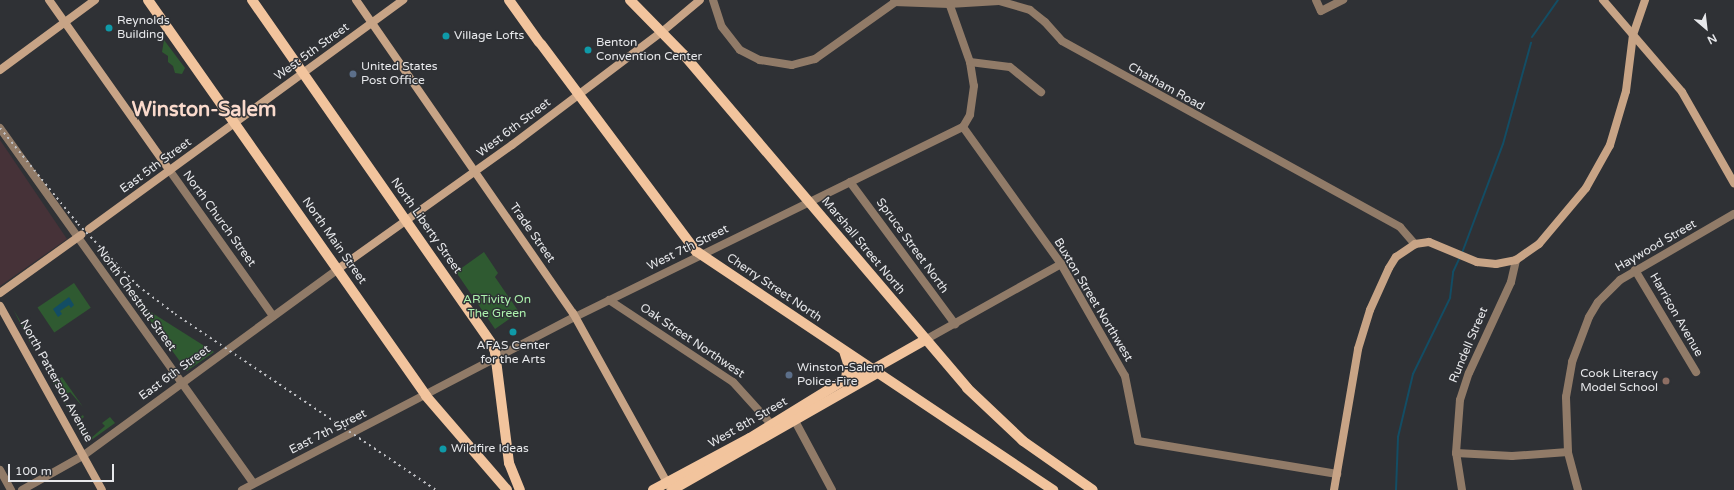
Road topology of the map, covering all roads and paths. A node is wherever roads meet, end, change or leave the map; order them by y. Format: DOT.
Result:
graph roads {
  1 [pos="49,0"];
  2 [pos="94,0"];
  3 [pos="148,0"];
  4 [pos="252,0"];
  5 [pos="356,0"];
  6 [pos="403,0"];
  7 [pos="508,0"];
  8 [pos="630,0"];
  9 [pos="700,0"];
  10 [pos="713,0"];
  11 [pos="1316,0"];
  12 [pos="1343,0"];
  13 [pos="1603,0"];
  14 [pos="1645,0"];
  15 [pos="896,1"];
  16 [pos="948,2"];
  17 [pos="64,22"];
  18 [pos="372,23"];
  19 [pos="663,31"];
  20 [pos="1633,35"];
  21 [pos="970,62"];
  22 [pos="0,70"];
  23 [pos="304,73"];
  24 [pos="1041,92"];
  25 [pos="579,94"];
  26 [pos="236,123"];
  27 [pos="963,127"];
  28 [pos="0,128"];
  29 [pos="170,171"];
  30 [pos="475,172"];
  31 [pos="850,182"];
  32 [pos="1734,183"];
  33 [pos="809,202"];
  34 [pos="1734,214"];
  35 [pos="406,220"];
  36 [pos="89,229"];
  37 [pos="79,236"];
  38 [pos="1415,244"];
  39 [pos="702,255"];
  40 [pos="1516,260"];
  41 [pos="1061,264"];
  42 [pos="338,268"];
  43 [pos="1636,270"];
  44 [pos="0,293"];
  45 [pos="610,300"];
  46 [pos="0,306"];
  47 [pos="273,316"];
  48 [pos="575,318"];
  49 [pos="955,324"];
  50 [pos="926,340"];
  51 [pos="844,350"];
  52 [pos="496,360"];
  53 [pos="875,371"];
  54 [pos="1696,372"];
  55 [pos="846,379"];
  56 [pos="182,383"];
  57 [pos="426,396"];
  58 [pos="796,421"];
  59 [pos="772,425"];
  60 [pos="1568,452"];
  61 [pos="1456,453"];
  62 [pos="84,455"];
  63 [pos="508,457"];
  64 [pos="490,468"];
  65 [pos="0,470"];
  66 [pos="1337,474"];
  67 [pos="253,483"];
  68 [pos="671,488"];
  69 [pos="12,490"];
  70 [pos="22,490"];
  71 [pos="102,490"];
  72 [pos="242,490"];
  73 [pos="507,490"];
  74 [pos="520,490"];
  75 [pos="654,490"];
  76 [pos="832,490"];
  77 [pos="1054,490"];
  78 [pos="1093,490"];
  79 [pos="1334,490"];
  80 [pos="1462,490"];
  81 [pos="1578,490"];
  1 -- 17 [label="street, North Church Street"];
  2 -- 17 [label="street"];
  3 -- 26 [label="main road, North Main Street"];
  4 -- 23 [label="main road, North Liberty Street"];
  5 -- 18 [label="street, Trade Street"];
  6 -- 18 [label="street, West 5th Street"];
  7 -- 25 [label="main road, Cherry Street North"];
  8 -- 19 [label="main road, Marshall Street North"];
  9 -- 19 [label="street, West 6th Street"];
  10 -- 15 [label="street"];
  11 -- 12 [label="street"];
  13 -- 20 [label="street"];
  14 -- 20 [label="street"];
  15 -- 16 [label="street, Chatham Road"];
  16 -- 21 [label="street"];
  16 -- 38 [label="street, Chatham Road"];
  17 -- 22 [label="street"];
  17 -- 29 [label="street, North Church Street"];
  18 -- 23 [label="street, West 5th Street"];
  18 -- 30 [label="street, Trade Street"];
  19 -- 25 [label="street, West 6th Street"];
  19 -- 33 [label="main road, Marshall Street North"];
  20 -- 32 [label="street"];
  20 -- 40 [label="street"];
  21 -- 24 [label="street"];
  21 -- 27 [label="street"];
  23 -- 26 [label="street, West 5th Street"];
  23 -- 35 [label="main road, North Liberty Street"];
  25 -- 30 [label="street, West 6th Street"];
  25 -- 39 [label="main road, Cherry Street North"];
  26 -- 29 [label="street, East 5th Street"];
  26 -- 42 [label="main road, North Main Street"];
  27 -- 31 [label="street, West 7th Street"];
  27 -- 41 [label="street, Buxton Street Northwest"];
  28 -- 37 [label="street, North Chestnut Street"];
  29 -- 36 [label="street, East 5th Street"];
  29 -- 47 [label="street, North Church Street"];
  30 -- 35 [label="street, West 6th Street"];
  30 -- 48 [label="street, Trade Street"];
  31 -- 33 [label="street, West 7th Street"];
  31 -- 49 [label="street, Spruce Street North"];
  33 -- 39 [label="street, West 7th Street"];
  33 -- 50 [label="main road, Marshall Street North"];
  34 -- 43 [label="street, Haywood Street"];
  35 -- 42 [label="street, West 6th Street"];
  35 -- 52 [label="main road, North Liberty Street"];
  37 -- 44 [label="street"];
  37 -- 56 [label="street, North Chestnut Street"];
  38 -- 40 [label="street"];
  38 -- 66 [label="street"];
  39 -- 45 [label="street, West 7th Street"];
  39 -- 51 [label="main road, Cherry Street North"];
  40 -- 61 [label="street, Rundell Street"];
  41 -- 49 [label="street, West 8th Street"];
  41 -- 66 [label="street, Buxton Street Northwest"];
  42 -- 47 [label="street, East 6th Street"];
  42 -- 57 [label="main road, North Main Street"];
  43 -- 54 [label="street, Harrison Avenue"];
  43 -- 60 [label="street, Haywood Street"];
  45 -- 48 [label="street, West 7th Street"];
  45 -- 59 [label="street, Oak Street Northwest"];
  46 -- 62 [label="street, North Patterson Avenue"];
  47 -- 56 [label="street, East 6th Street"];
  48 -- 52 [label="street, West 7th Street"];
  48 -- 68 [label="street, Trade Street"];
  49 -- 50 [label="street, West 8th Street"];
  50 -- 53 [label="main road, West 8th Street"];
  50 -- 78 [label="main road, Marshall Street North"];
  51 -- 53 [label="main road, Cherry Street North"];
  51 -- 55 [label="main road"];
  52 -- 57 [label="street, West 7th Street"];
  52 -- 63 [label="main road, North Liberty Street"];
  53 -- 55 [label="main road, West 8th Street"];
  53 -- 58 [label="main road, West 8th Street"];
  53 -- 77 [label="main road, Cherry Street North"];
  55 -- 59 [label="main road, West 8th Street"];
  56 -- 62 [label="street, East 6th Street"];
  56 -- 67 [label="street, North Chestnut Street"];
  57 -- 64 [label="main road, North Main Street"];
  57 -- 67 [label="street, East 7th Street"];
  58 -- 68 [label="main road, West 8th Street"];
  58 -- 76 [label="street"];
  59 -- 68 [label="main road, West 8th Street"];
  60 -- 61 [label="street"];
  60 -- 81 [label="street, Haywood Street"];
  61 -- 80 [label="street, Rundell Street"];
  62 -- 70 [label="street, East 6th Street"];
  62 -- 71 [label="street, North Patterson Avenue"];
  63 -- 64 [label="main road"];
  63 -- 74 [label="main road, North Liberty Street"];
  64 -- 73 [label="main road, North Main Street"];
  65 -- 69 [label="street"];
  66 -- 79 [label="street"];
  67 -- 72 [label="street, East 7th Street"];
  68 -- 75 [label="main road"];
}
